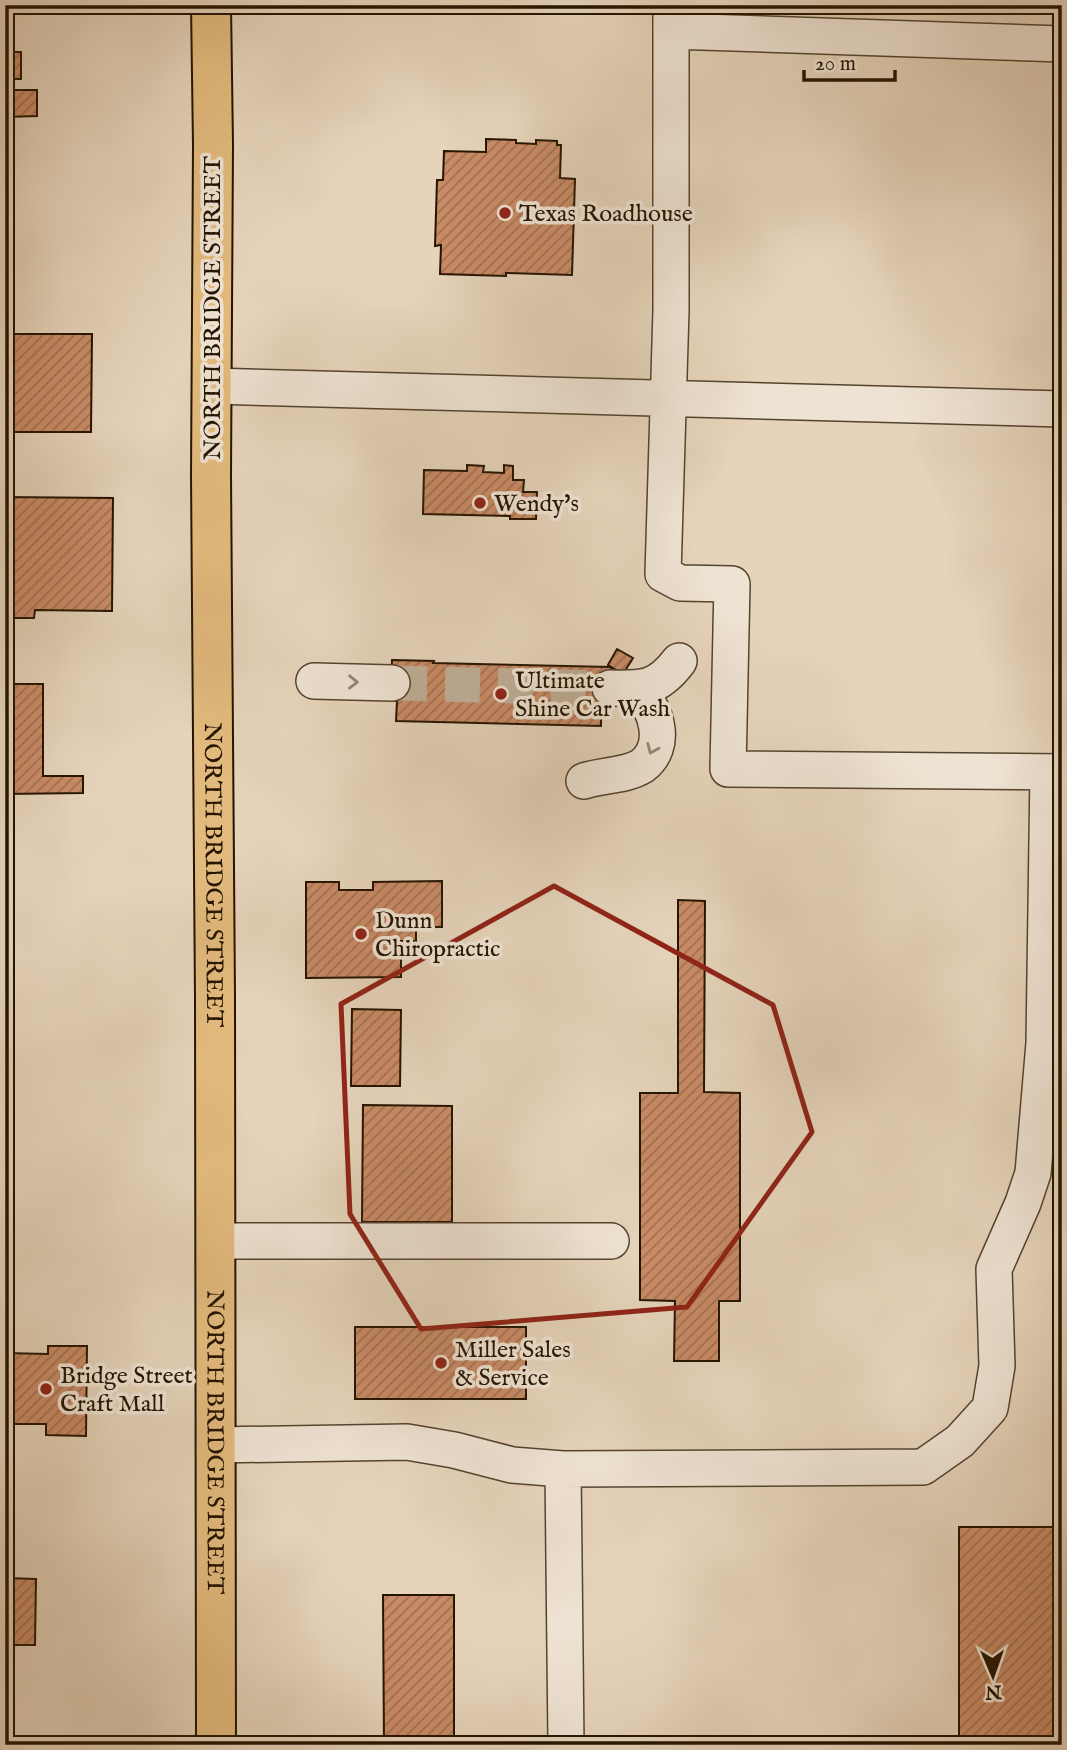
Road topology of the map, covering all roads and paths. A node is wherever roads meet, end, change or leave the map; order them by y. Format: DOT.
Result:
graph roads {
  1 [pos="211,5"];
  2 [pos="671,18"];
  3 [pos="1062,44"];
  4 [pos="212,386"];
  5 [pos="667,397"];
  6 [pos="1062,409"];
  7 [pos="679,661"];
  8 [pos="314,681"];
  9 [pos="392,683"];
  10 [pos="1055,772"];
  11 [pos="584,781"];
  12 [pos="1053,1043"];
  13 [pos="215,1241"];
  14 [pos="611,1241"];
  15 [pos="216,1444"];
  16 [pos="563,1469"];
  17 [pos="216,1745"];
  18 [pos="566,1745"];
  1 -- 4 [label="main road, NORTH BRIDGE STREET"];
  2 -- 3 [label="lane"];
  2 -- 5 [label="lane"];
  4 -- 5 [label="lane"];
  4 -- 13 [label="main road, NORTH BRIDGE STREET"];
  5 -- 6 [label="lane"];
  5 -- 10 [label="lane"];
  7 -- 11 [label="lane, one-way"];
  8 -- 9 [label="lane, one-way"];
  10 -- 12 [label="lane"];
  12 -- 16 [label="lane"];
  13 -- 14 [label="lane"];
  13 -- 15 [label="main road, NORTH BRIDGE STREET"];
  15 -- 16 [label="lane"];
  15 -- 17 [label="main road, NORTH BRIDGE STREET"];
  16 -- 18 [label="lane"];
}
